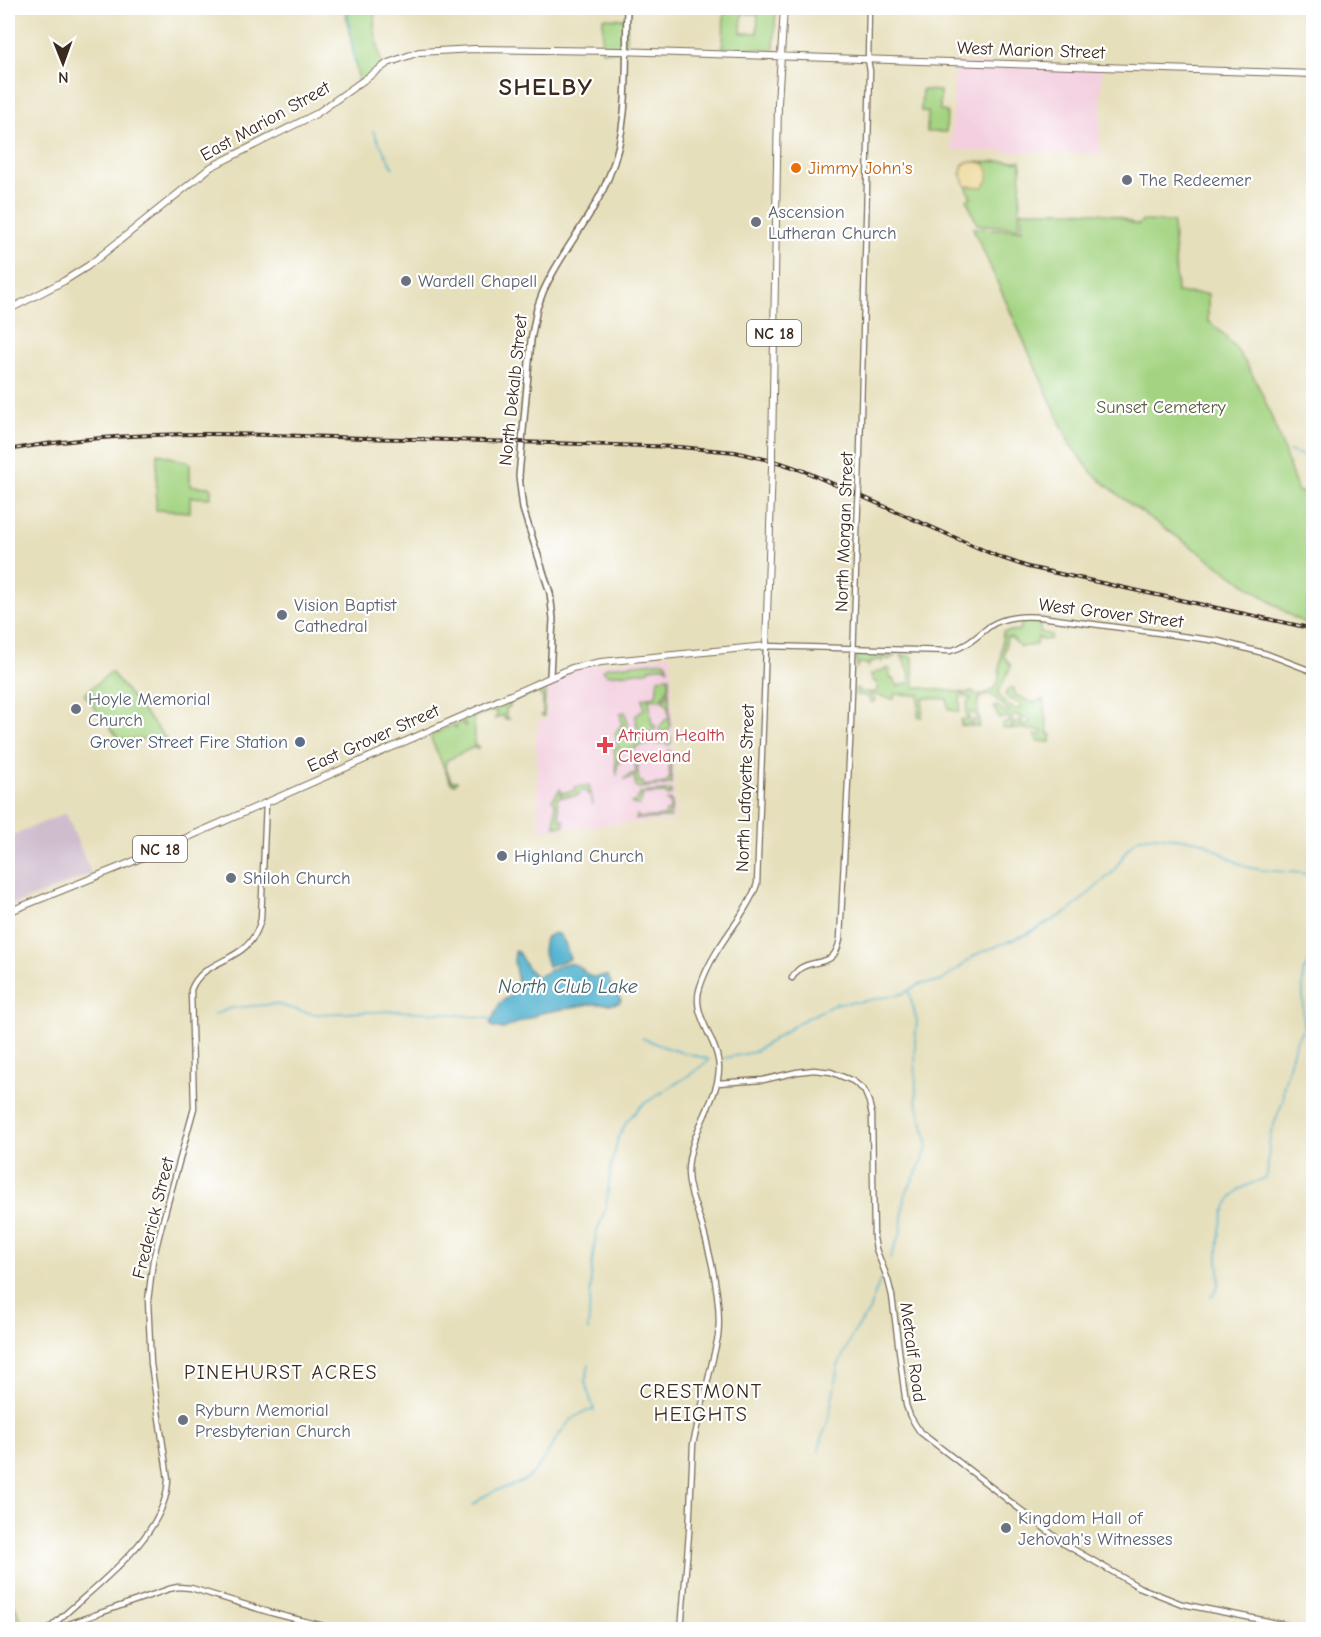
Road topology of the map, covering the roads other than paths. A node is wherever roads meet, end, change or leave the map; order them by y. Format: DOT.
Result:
graph roads {
  1 [pos="627,8"];
  2 [pos="784,8"];
  3 [pos="869,8"];
  4 [pos="626,51"];
  5 [pos="749,55"];
  6 [pos="781,57"];
  7 [pos="868,60"];
  8 [pos="1314,74"];
  9 [pos="8,310"];
  10 [pos="766,646"];
  11 [pos="854,649"];
  12 [pos="1314,672"];
  13 [pos="550,676"];
  14 [pos="266,802"];
  15 [pos="8,912"];
  16 [pos="792,978"];
  17 [pos="717,1083"];
  18 [pos="49,1628"];
  19 [pos="339,1629"];
  20 [pos="681,1629"];
  21 [pos="1312,1629"];
  1 -- 4 [label="main road, North Dekalb Street"];
  2 -- 6 [label="main road, North Lafayette Street / NC 18"];
  3 -- 7 [label="street, North Morgan Street"];
  4 -- 5 [label="main road, East Marion Street"];
  4 -- 9 [label="main road, East Marion Street"];
  4 -- 13 [label="main road, North Dekalb Street"];
  5 -- 6 [label="main road, West Marion Street"];
  6 -- 7 [label="main road, West Marion Street"];
  6 -- 10 [label="main road, North Lafayette Street / NC 18, bridge"];
  7 -- 8 [label="main road, West Marion Street"];
  7 -- 11 [label="street, North Morgan Street, bridge"];
  10 -- 11 [label="street, West Grover Street"];
  10 -- 13 [label="main road, East Grover Street / NC 18"];
  10 -- 17 [label="street, North Lafayette Street"];
  11 -- 12 [label="street, West Grover Street"];
  11 -- 16 [label="street, North Morgan Street"];
  13 -- 14 [label="main road, East Grover Street / NC 18"];
  14 -- 15 [label="main road, East Grover Street / NC 18"];
  14 -- 18 [label="street, Frederick Street"];
  17 -- 20 [label="street, North Lafayette Street"];
  17 -- 21 [label="street, Metcalf Road"];
  18 -- 19 [label="street"];
}
